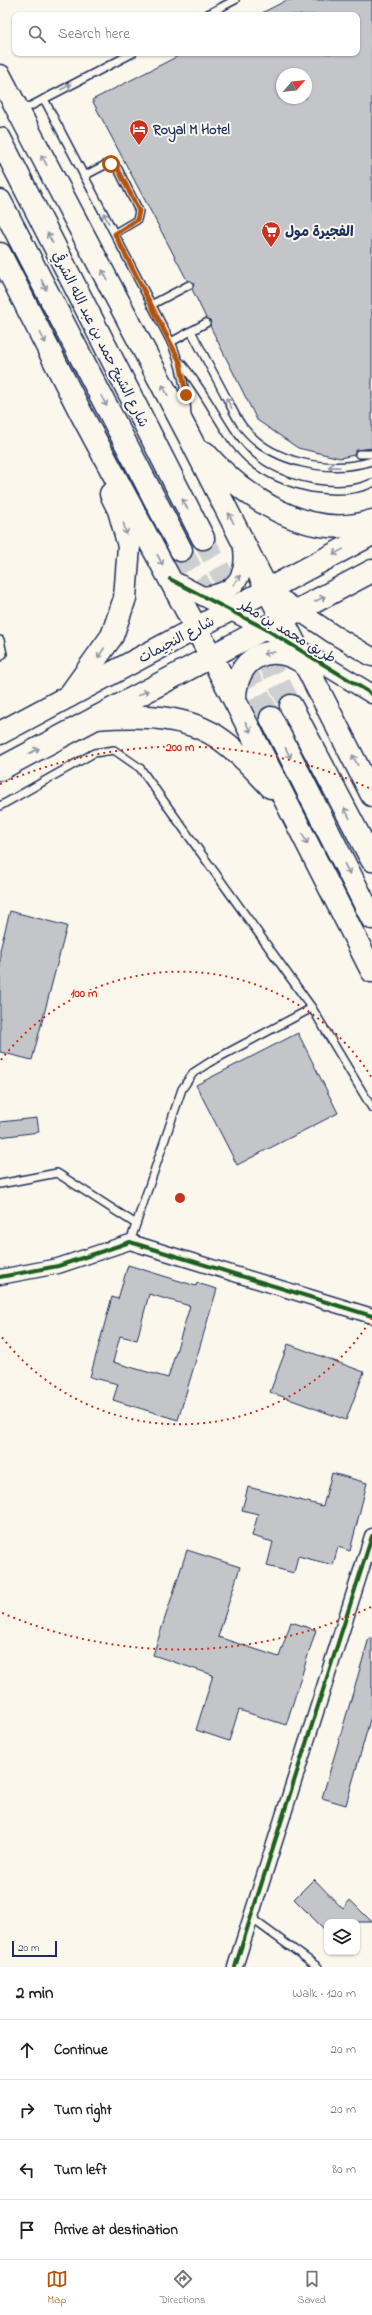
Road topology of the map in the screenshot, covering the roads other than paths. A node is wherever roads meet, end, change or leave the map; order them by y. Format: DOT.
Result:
graph roads {
  1 [pos="235,0"];
  2 [pos="212,12"];
  3 [pos="127,56"];
  4 [pos="0,76"];
  5 [pos="44,99"];
  6 [pos="19,112"];
  7 [pos="0,139"];
  8 [pos="84,176"];
  9 [pos="0,201"];
  10 [pos="115,234"];
  11 [pos="0,254"];
  12 [pos="189,285"];
  13 [pos="151,305"];
  14 [pos="206,323"];
  15 [pos="191,331"];
  16 [pos="171,342"];
  17 [pos="180,362"];
  18 [pos="82,415"];
  19 [pos="188,434"];
  20 [pos="359,454"];
  21 [pos="372,454"];
  22 [pos="372,461"];
  23 [pos="372,483"];
  24 [pos="372,521"];
  25 [pos="372,534"];
  26 [pos="203,538"];
  27 [pos="241,538"];
  28 [pos="181,550"];
  29 [pos="372,571"];
  30 [pos="170,579"];
  31 [pos="268,590"];
  32 [pos="203,596"];
  33 [pos="231,609"];
  34 [pos="281,619"];
  35 [pos="196,628"];
  36 [pos="0,640"];
  37 [pos="211,656"];
  38 [pos="301,656"];
  39 [pos="0,657"];
  40 [pos="372,657"];
  41 [pos="372,694"];
  42 [pos="69,696"];
  43 [pos="235,701"];
  44 [pos="290,706"];
  45 [pos="96,718"];
  46 [pos="271,718"];
  47 [pos="0,733"];
  48 [pos="0,769"];
  49 [pos="372,795"];
  50 [pos="287,804"];
  51 [pos="0,806"];
  52 [pos="372,860"];
  53 [pos="372,918"];
  54 [pos="372,971"];
  55 [pos="312,1008"];
  56 [pos="372,1108"];
  57 [pos="0,1184"];
  58 [pos="136,1224"];
  59 [pos="130,1242"];
  60 [pos="0,1277"];
  61 [pos="372,1316"];
  62 [pos="372,1536"];
  63 [pos="251,1918"];
  64 [pos="235,1967"];
  65 [pos="318,1967"];
  1 -- 2 [label="lane"];
  5 -- 3 [label="lane, one-way"];
  4 -- 6 [label="main road"];
  5 -- 6 [label="lane"];
  5 -- 8 [label="lane"];
  19 -- 6 [label="main road, one-way"];
  26 -- 7 [label="main road, شارع الشيخ حمد بن عبد الله الشرقي, one-way"];
  10 -- 8 [label="lane, one-way"];
  8 -- 10 [label="lane"];
  9 -- 28 [label="main road, شارع الشيخ حمد بن عبد الله الشرقي, one-way"];
  10 -- 13 [label="lane"];
  11 -- 18 [label="main road, one-way"];
  12 -- 13 [label="lane"];
  13 -- 16 [label="lane"];
  14 -- 15 [label="lane"];
  15 -- 16 [label="lane"];
  22 -- 15 [label="lane, one-way"];
  16 -- 17 [label="lane"];
  17 -- 19 [label="lane"];
  17 -- 23 [label="lane"];
  18 -- 30 [label="main road, one-way"];
  18 -- 42 [label="main road, one-way"];
  19 -- 24 [label="main road"];
  27 -- 19 [label="main road, one-way"];
  20 -- 21 [label="lane"];
  25 -- 31 [label="main road, شارع النجيمات, one-way"];
  27 -- 31 [label="main road"];
  32 -- 27 [label="street, one-way"];
  34 -- 29 [label="main road, one-way"];
  30 -- 32 [label="street, طريق محمد بن مطر"];
  30 -- 35 [label="main road"];
  31 -- 33 [label="main road, شارع النجيمات"];
  31 -- 34 [label="main road"];
  32 -- 33 [label="street, طريق محمد بن مطر"];
  33 -- 34 [label="street, طريق محمد بن مطر"];
  33 -- 35 [label="main road, شارع النجيمات"];
  34 -- 37 [label="main road"];
  34 -- 38 [label="main road"];
  34 -- 40 [label="street, طريق محمد بن مطر"];
  35 -- 37 [label="main road"];
  35 -- 42 [label="main road, شارع النجيمات"];
  36 -- 39 [label="lane"];
  37 -- 43 [label="main road"];
  45 -- 37 [label="main road, one-way"];
  38 -- 41 [label="street, طريق محمد بن مطر"];
  38 -- 43 [label="main road, one-way"];
  49 -- 38 [label="main road, one-way"];
  42 -- 47 [label="main road, شارع النجيمات"];
  43 -- 50 [label="main road, one-way"];
  52 -- 44 [label="main road, one-way"];
  48 -- 45 [label="main road, one-way"];
  45 -- 50 [label="main road"];
  46 -- 53 [label="main road, one-way"];
  50 -- 54 [label="main road, one-way"];
  51 -- 55 [label="lane"];
  55 -- 56 [label="lane"];
  55 -- 58 [label="lane"];
  57 -- 58 [label="lane"];
  58 -- 59 [label="lane"];
  59 -- 60 [label="street"];
  59 -- 61 [label="street"];
  62 -- 63 [label="street"];
  63 -- 64 [label="street"];
  63 -- 65 [label="lane"];
}
